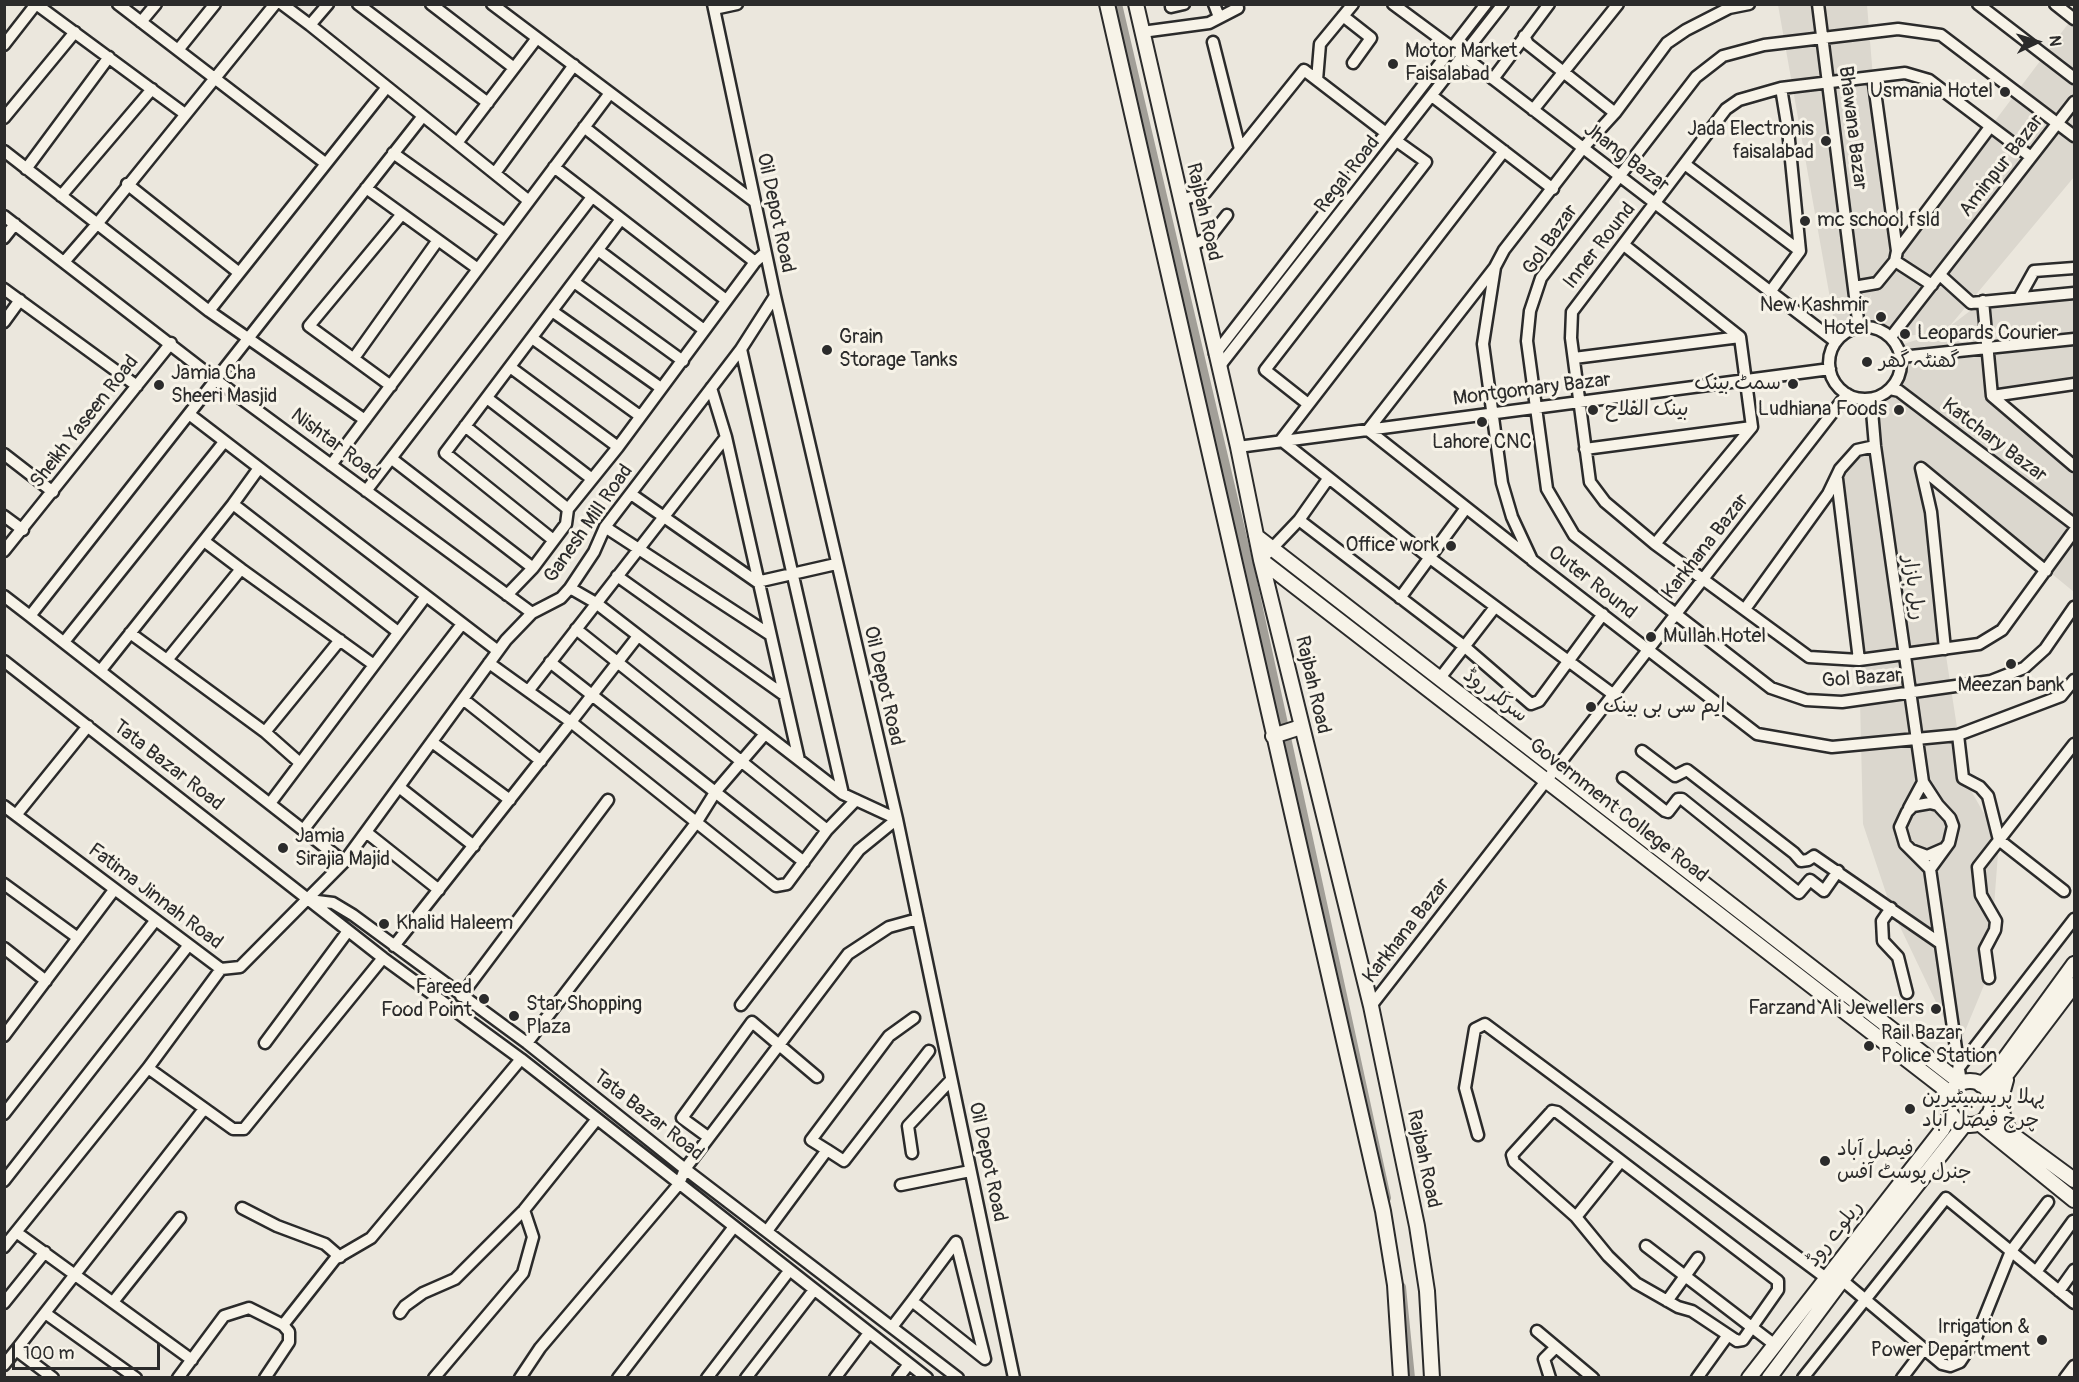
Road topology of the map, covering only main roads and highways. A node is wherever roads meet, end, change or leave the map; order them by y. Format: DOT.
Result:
graph roads {
  1 [pos="1136,4"];
  2 [pos="1111,5"];
  3 [pos="1256,536"];
  4 [pos="1261,560"];
  5 [pos="1296,588"];
  6 [pos="1273,602"];
  7 [pos="1299,728"];
  8 [pos="1275,735"];
  9 [pos="1792,952"];
  10 [pos="1782,963"];
  11 [pos="2074,964"];
  12 [pos="2074,985"];
  13 [pos="2008,1075"];
  14 [pos="1961,1083"];
  15 [pos="1986,1090"];
  16 [pos="1950,1093"];
  17 [pos="1951,1114"];
  18 [pos="1977,1121"];
  19 [pos="2010,1132"];
  20 [pos="2074,1180"];
  21 [pos="2074,1200"];
  22 [pos="1401,1377"];
  23 [pos="1432,1377"];
  24 [pos="1749,1377"];
  25 [pos="1769,1377"];
  1 -- 3 [label="main road, Rajbah Road"];
  2 -- 8 [label="main road"];
  3 -- 4 [label="main road, Rajbah Road"];
  3 -- 9 [label="main road, سرکلر روڈ"];
  4 -- 5 [label="main road, Government College Road"];
  4 -- 6 [label="main road, Rajbah Road"];
  5 -- 6 [label="main road"];
  5 -- 10 [label="main road, Government College Road"];
  6 -- 7 [label="main road, Rajbah Road"];
  7 -- 8 [label="main road"];
  7 -- 23 [label="main road, Rajbah Road"];
  8 -- 22 [label="main road"];
  9 -- 10 [label="main road"];
  9 -- 14 [label="main road"];
  10 -- 16 [label="main road, Government College Road"];
  11 -- 15 [label="main road"];
  12 -- 13 [label="main road"];
  13 -- 15 [label="main road"];
  13 -- 19 [label="main road"];
  14 -- 15 [label="main road"];
  14 -- 16 [label="main road"];
  15 -- 18 [label="main road"];
  16 -- 17 [label="main road"];
  17 -- 18 [label="main road"];
  17 -- 24 [label="main road, ریلوے روڈ"];
  18 -- 19 [label="main road"];
  18 -- 21 [label="main road"];
  18 -- 25 [label="main road, ریلوے روڈ"];
  19 -- 20 [label="main road"];
}
